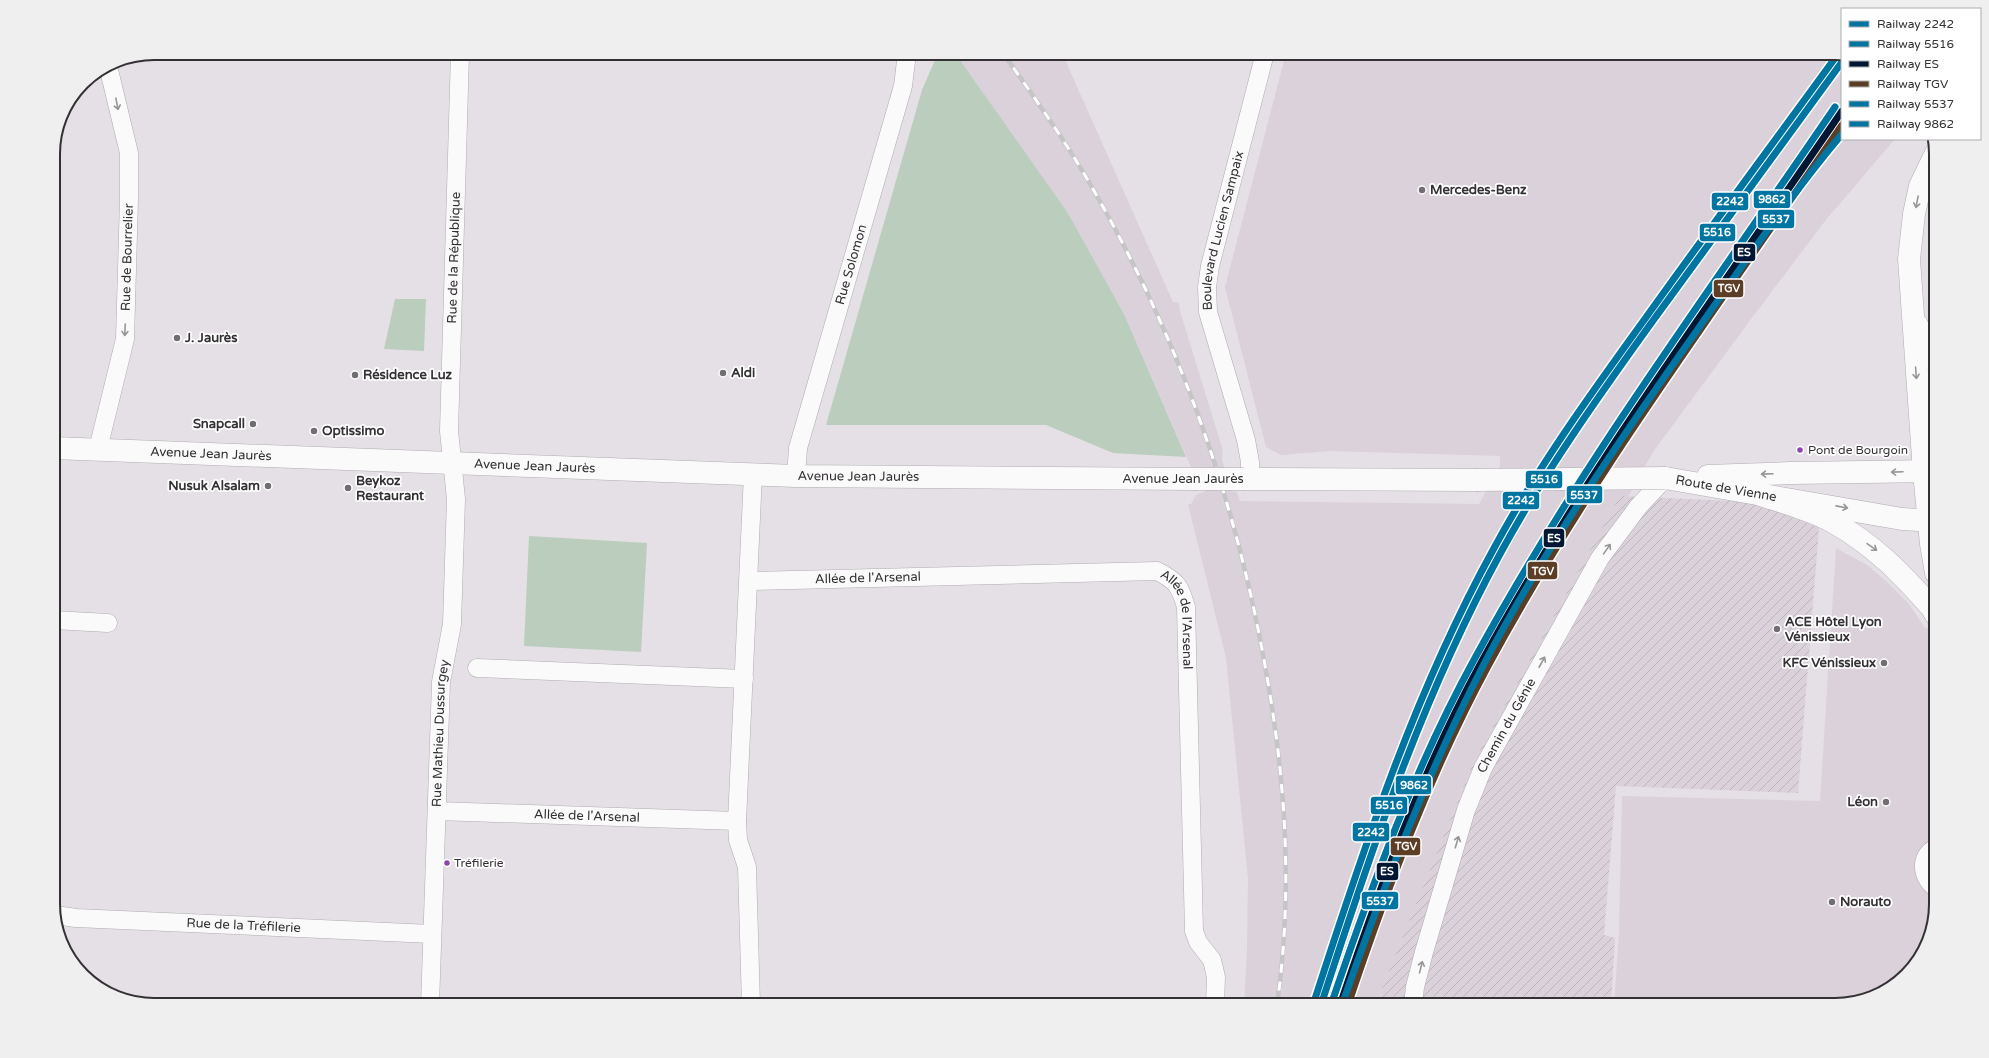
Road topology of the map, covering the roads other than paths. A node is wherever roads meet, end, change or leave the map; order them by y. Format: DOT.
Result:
graph roads {
  1 [pos="460,60"];
  2 [pos="906,60"];
  3 [pos="1263,60"];
  4 [pos="109,72"];
  5 [pos="1929,167"];
  6 [pos="1912,317"];
  7 [pos="1929,349"];
  8 [pos="60,448"];
  9 [pos="98,449"];
  10 [pos="452,462"];
  11 [pos="1929,463"];
  12 [pos="1929,472"];
  13 [pos="753,474"];
  14 [pos="796,476"];
  15 [pos="1665,478"];
  16 [pos="1247,479"];
  17 [pos="1761,494"];
  18 [pos="1929,521"];
  19 [pos="749,581"];
  20 [pos="1929,606"];
  21 [pos="60,620"];
  22 [pos="108,623"];
  23 [pos="477,668"];
  24 [pos="744,679"];
  25 [pos="437,810"];
  26 [pos="737,821"];
  27 [pos="1929,853"];
  28 [pos="1929,881"];
  29 [pos="61,916"];
  30 [pos="432,934"];
  31 [pos="430,998"];
  32 [pos="751,998"];
  33 [pos="1215,998"];
  34 [pos="1414,998"];
  1 -- 10 [label="street, Rue de la République"];
  2 -- 14 [label="street, Rue Solomon"];
  3 -- 16 [label="street, Boulevard Lucien Sampaix"];
  4 -- 9 [label="street, Rue de Bourrelier, one-way"];
  5 -- 6 [label="main road, one-way"];
  6 -- 7 [label="main road"];
  6 -- 11 [label="main road, one-way"];
  8 -- 9 [label="main road, Avenue Jean Jaurès"];
  9 -- 10 [label="main road, Avenue Jean Jaurès"];
  10 -- 13 [label="main road, Avenue Jean Jaurès"];
  10 -- 25 [label="street, Rue Mathieu Dussurgey"];
  12 -- 15 [label="main road, Route de Vienne, one-way"];
  13 -- 14 [label="main road, Avenue Jean Jaurès"];
  13 -- 19 [label="street"];
  14 -- 16 [label="main road, Avenue Jean Jaurès, bridge"];
  15 -- 16 [label="main road, Avenue Jean Jaurès, bridge"];
  15 -- 17 [label="main road, Route de Vienne"];
  34 -- 15 [label="street, Chemin du Génie, one-way"];
  17 -- 18 [label="main road, Route de Vienne, one-way"];
  17 -- 20 [label="main road, one-way"];
  19 -- 24 [label="street"];
  19 -- 33 [label="street, Allée de l'Arsenal"];
  21 -- 22 [label="street"];
  23 -- 24 [label="street"];
  24 -- 26 [label="street"];
  25 -- 26 [label="street, Allée de l'Arsenal"];
  25 -- 30 [label="street, Rue Mathieu Dussurgey"];
  26 -- 32 [label="street"];
  27 -- 28 [label="street"];
  29 -- 30 [label="street, Rue de la Tréfilerie"];
  30 -- 31 [label="street, Rue Mathieu Dussurgey"];
}
